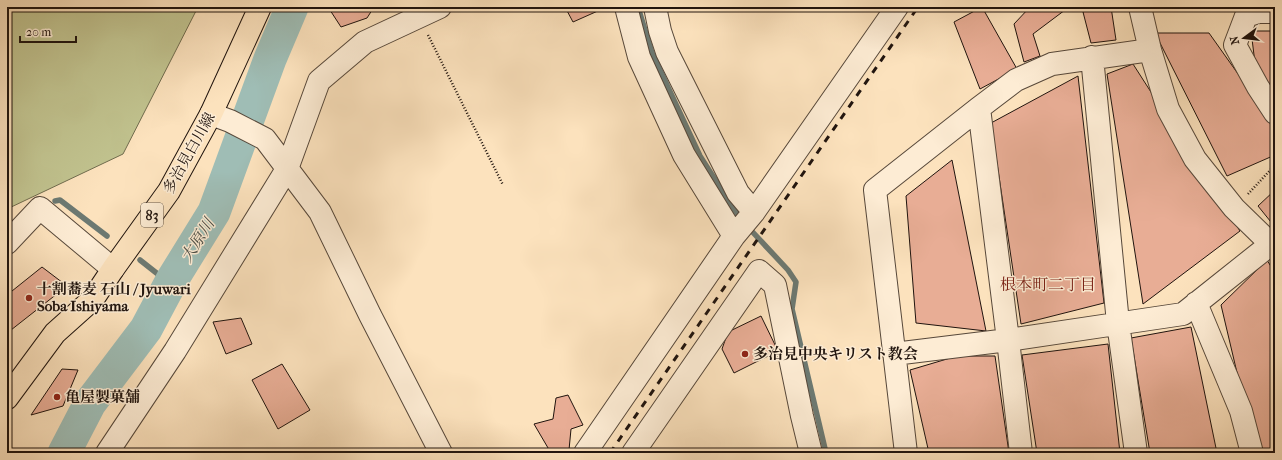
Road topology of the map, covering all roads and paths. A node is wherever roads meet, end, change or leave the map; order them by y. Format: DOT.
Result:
graph roads {
  1 [pos="260,7"];
  2 [pos="440,7"];
  3 [pos="626,7"];
  4 [pos="655,7"];
  5 [pos="897,7"];
  6 [pos="1140,7"];
  7 [pos="1275,12"];
  8 [pos="419,18"];
  9 [pos="1150,50"];
  10 [pos="1092,58"];
  11 [pos="979,108"];
  12 [pos="1275,113"];
  13 [pos="221,118"];
  14 [pos="1275,165"];
  15 [pos="287,170"];
  16 [pos="503,185"];
  17 [pos="1234,208"];
  18 [pos="754,212"];
  19 [pos="734,236"];
  20 [pos="7,243"];
  21 [pos="1273,246"];
  22 [pos="113,269"];
  23 [pos="1196,303"];
  24 [pos="1118,323"];
  25 [pos="1008,340"];
  26 [pos="894,354"];
  27 [pos="7,398"];
  28 [pos="109,452"];
  29 [pos="441,453"];
  30 [pos="585,453"];
  31 [pos="633,453"];
  32 [pos="811,453"];
  33 [pos="906,453"];
  34 [pos="1021,453"];
  35 [pos="1136,453"];
  36 [pos="1252,453"];
  1 -- 13 [label="main road, 多治見白川線 / 83"];
  2 -- 8 [label="street"];
  3 -- 19 [label="street"];
  4 -- 18 [label="street"];
  5 -- 18 [label="street"];
  6 -- 9 [label="street"];
  7 -- 12 [label="street"];
  8 -- 15 [label="street"];
  8 -- 16 [label="path"];
  9 -- 10 [label="street"];
  9 -- 17 [label="street"];
  10 -- 11 [label="street"];
  10 -- 24 [label="street"];
  11 -- 25 [label="street"];
  11 -- 26 [label="street"];
  13 -- 15 [label="street"];
  13 -- 22 [label="main road, 多治見白川線 / 83"];
  14 -- 17 [label="path"];
  15 -- 28 [label="street"];
  15 -- 29 [label="street"];
  17 -- 21 [label="street"];
  18 -- 19 [label="street"];
  19 -- 30 [label="street"];
  20 -- 22 [label="street"];
  21 -- 23 [label="street"];
  22 -- 27 [label="main road, 多治見白川線 / 83"];
  23 -- 24 [label="street"];
  23 -- 36 [label="street"];
  24 -- 25 [label="street"];
  24 -- 35 [label="street"];
  25 -- 26 [label="street"];
  25 -- 34 [label="street"];
  26 -- 33 [label="street"];
  31 -- 32 [label="street"];
}
